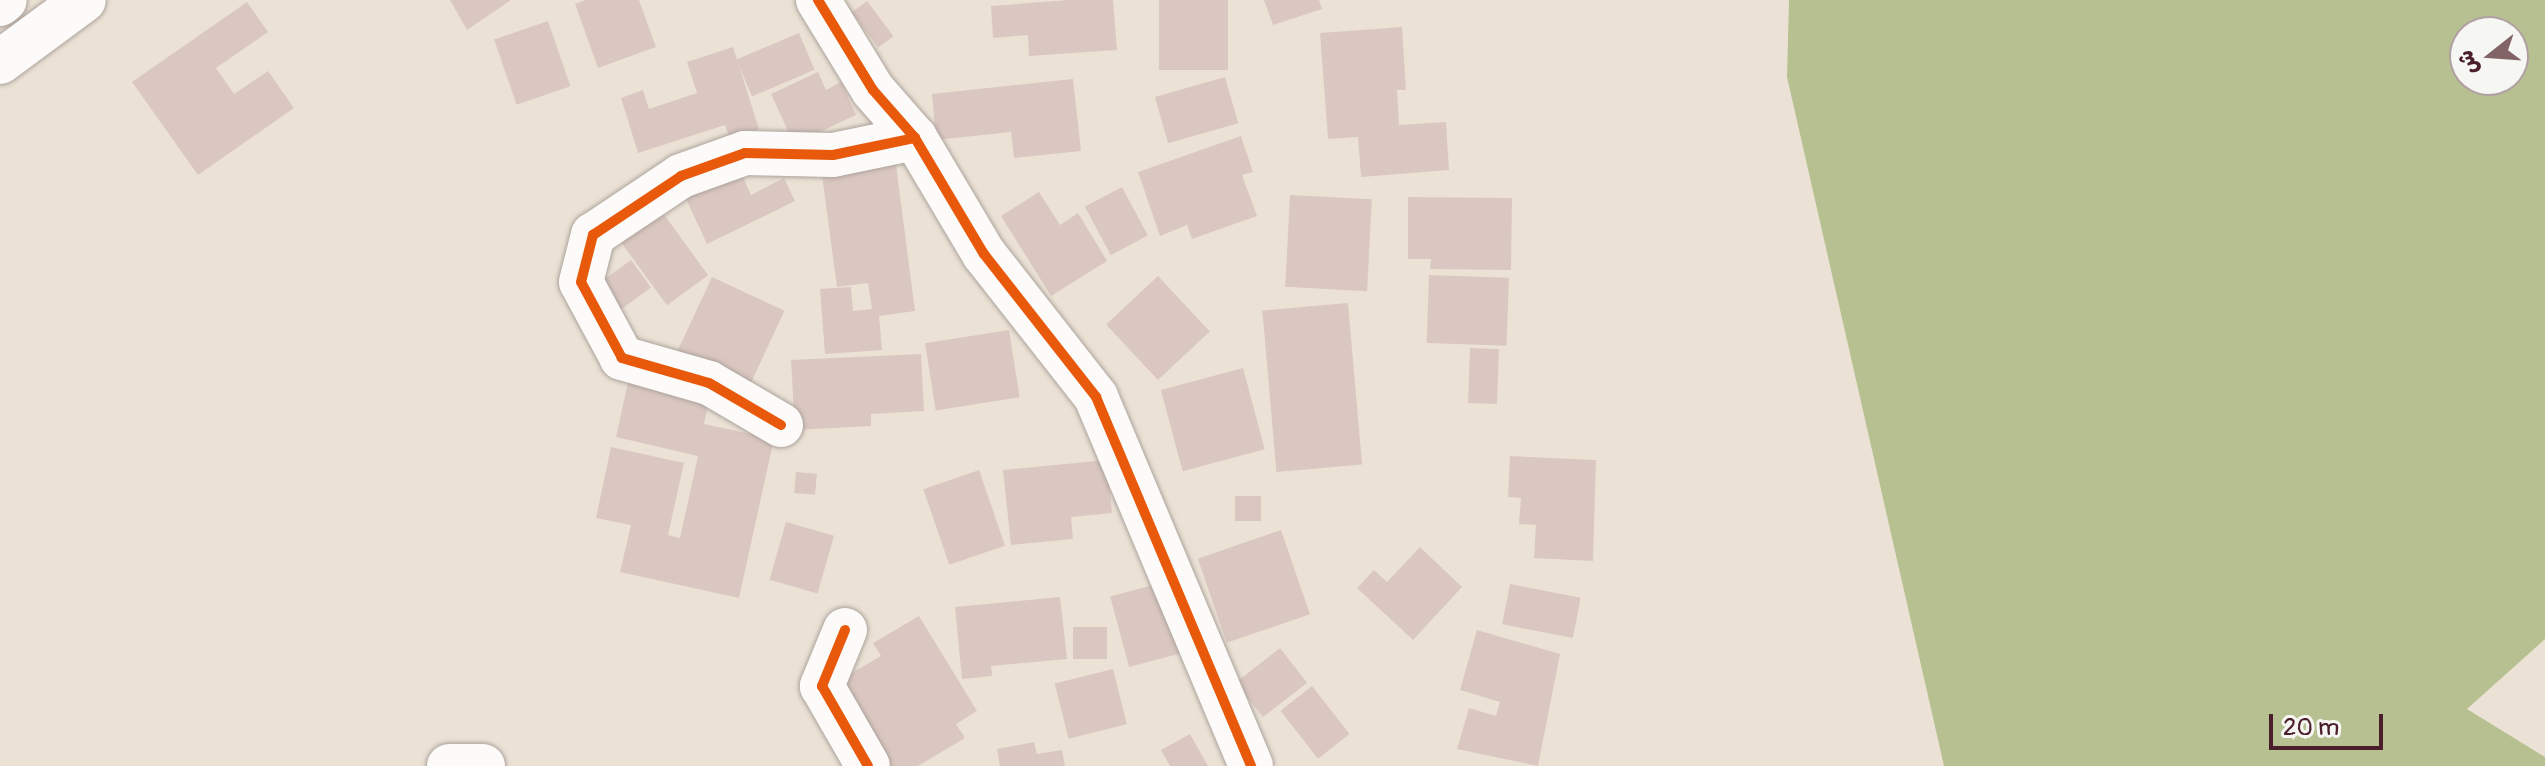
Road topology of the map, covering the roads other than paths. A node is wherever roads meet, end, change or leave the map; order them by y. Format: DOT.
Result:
graph roads {
  1 [pos="5,0"];
  2 [pos="84,0"];
  3 [pos="818,0"];
  4 [pos="0,4"];
  5 [pos="0,62"];
  6 [pos="915,138"];
  7 [pos="781,425"];
  8 [pos="845,630"];
  9 [pos="449,766"];
  10 [pos="483,766"];
  11 [pos="868,766"];
  12 [pos="1251,766"];
  1 -- 4 [label="street"];
  2 -- 5 [label="street"];
  3 -- 6 [label="street"];
  6 -- 7 [label="street"];
  6 -- 12 [label="street"];
  8 -- 11 [label="street"];
  9 -- 10 [label="street"];
}
